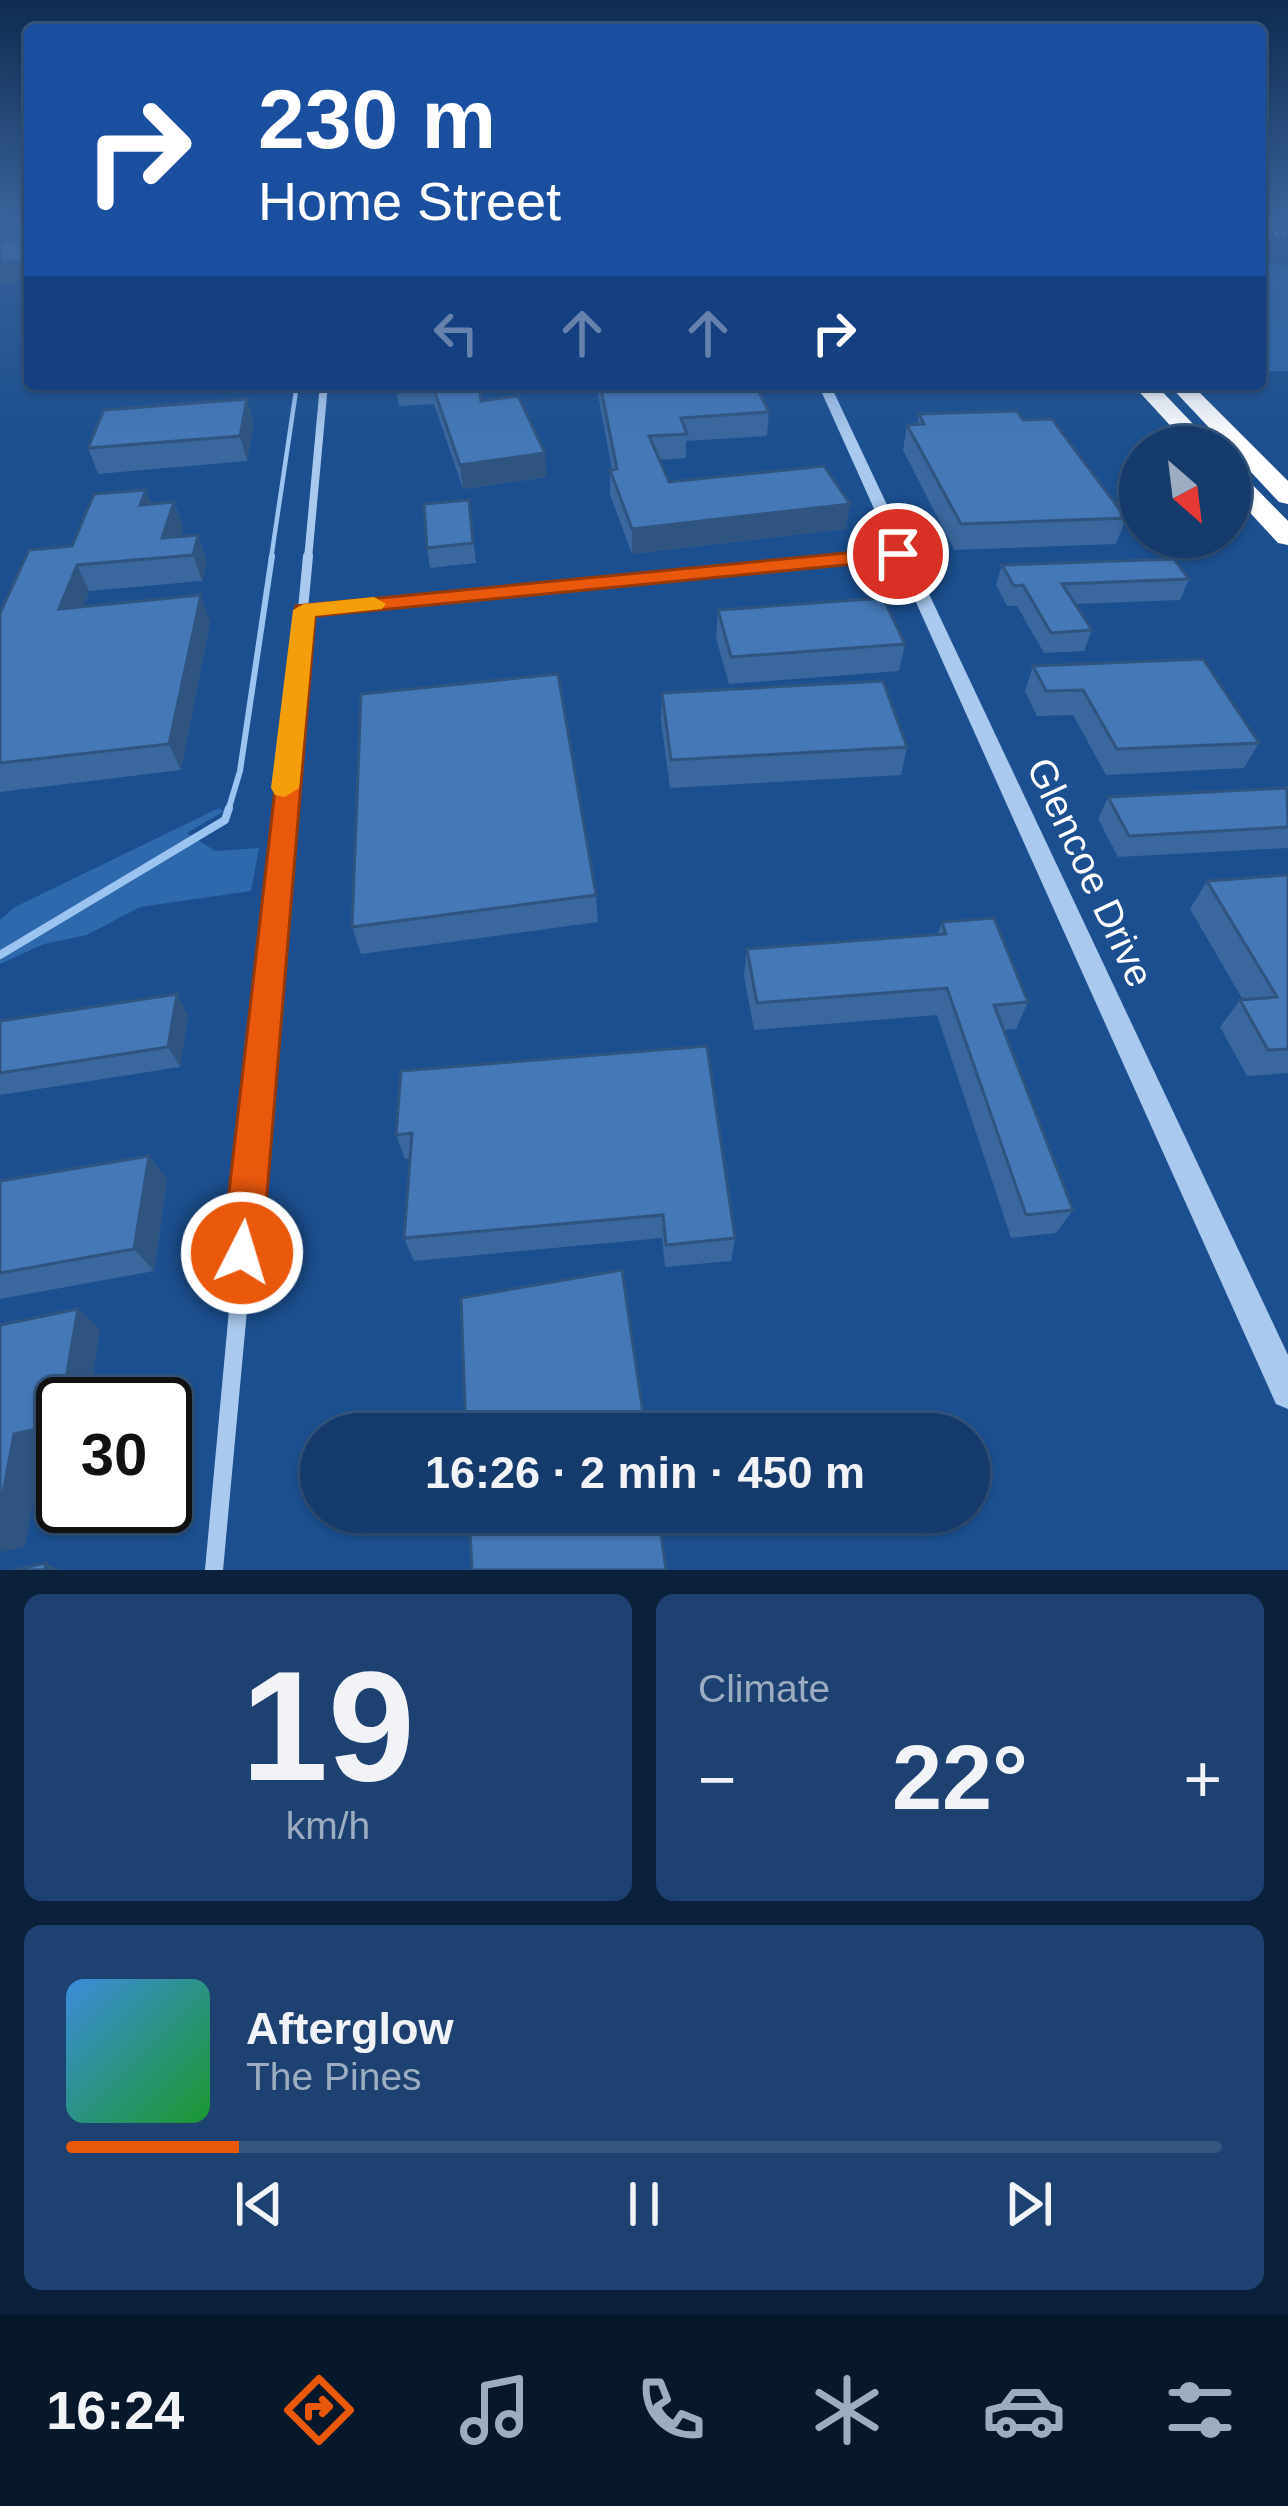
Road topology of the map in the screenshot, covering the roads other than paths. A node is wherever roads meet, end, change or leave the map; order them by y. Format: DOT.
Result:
graph roads {
  1 [pos="323,390"];
  2 [pos="827,390"];
  3 [pos="1149,390"];
  4 [pos="1185,390"];
  5 [pos="1183,426"];
  6 [pos="1288,496"];
  7 [pos="1251,498"];
  8 [pos="1288,537"];
  9 [pos="898,554"];
  10 [pos="304,610"];
  11 [pos="1288,1392"];
  12 [pos="214,1570"];
  1 -- 10 [label="street"];
  2 -- 9 [label="street, Glencoe Drive"];
  3 -- 5 [label="highway"];
  4 -- 6 [label="highway"];
  7 -- 8 [label="highway"];
  9 -- 10 [label="street"];
  9 -- 11 [label="street, Glencoe Drive"];
  10 -- 12 [label="street"];
}
